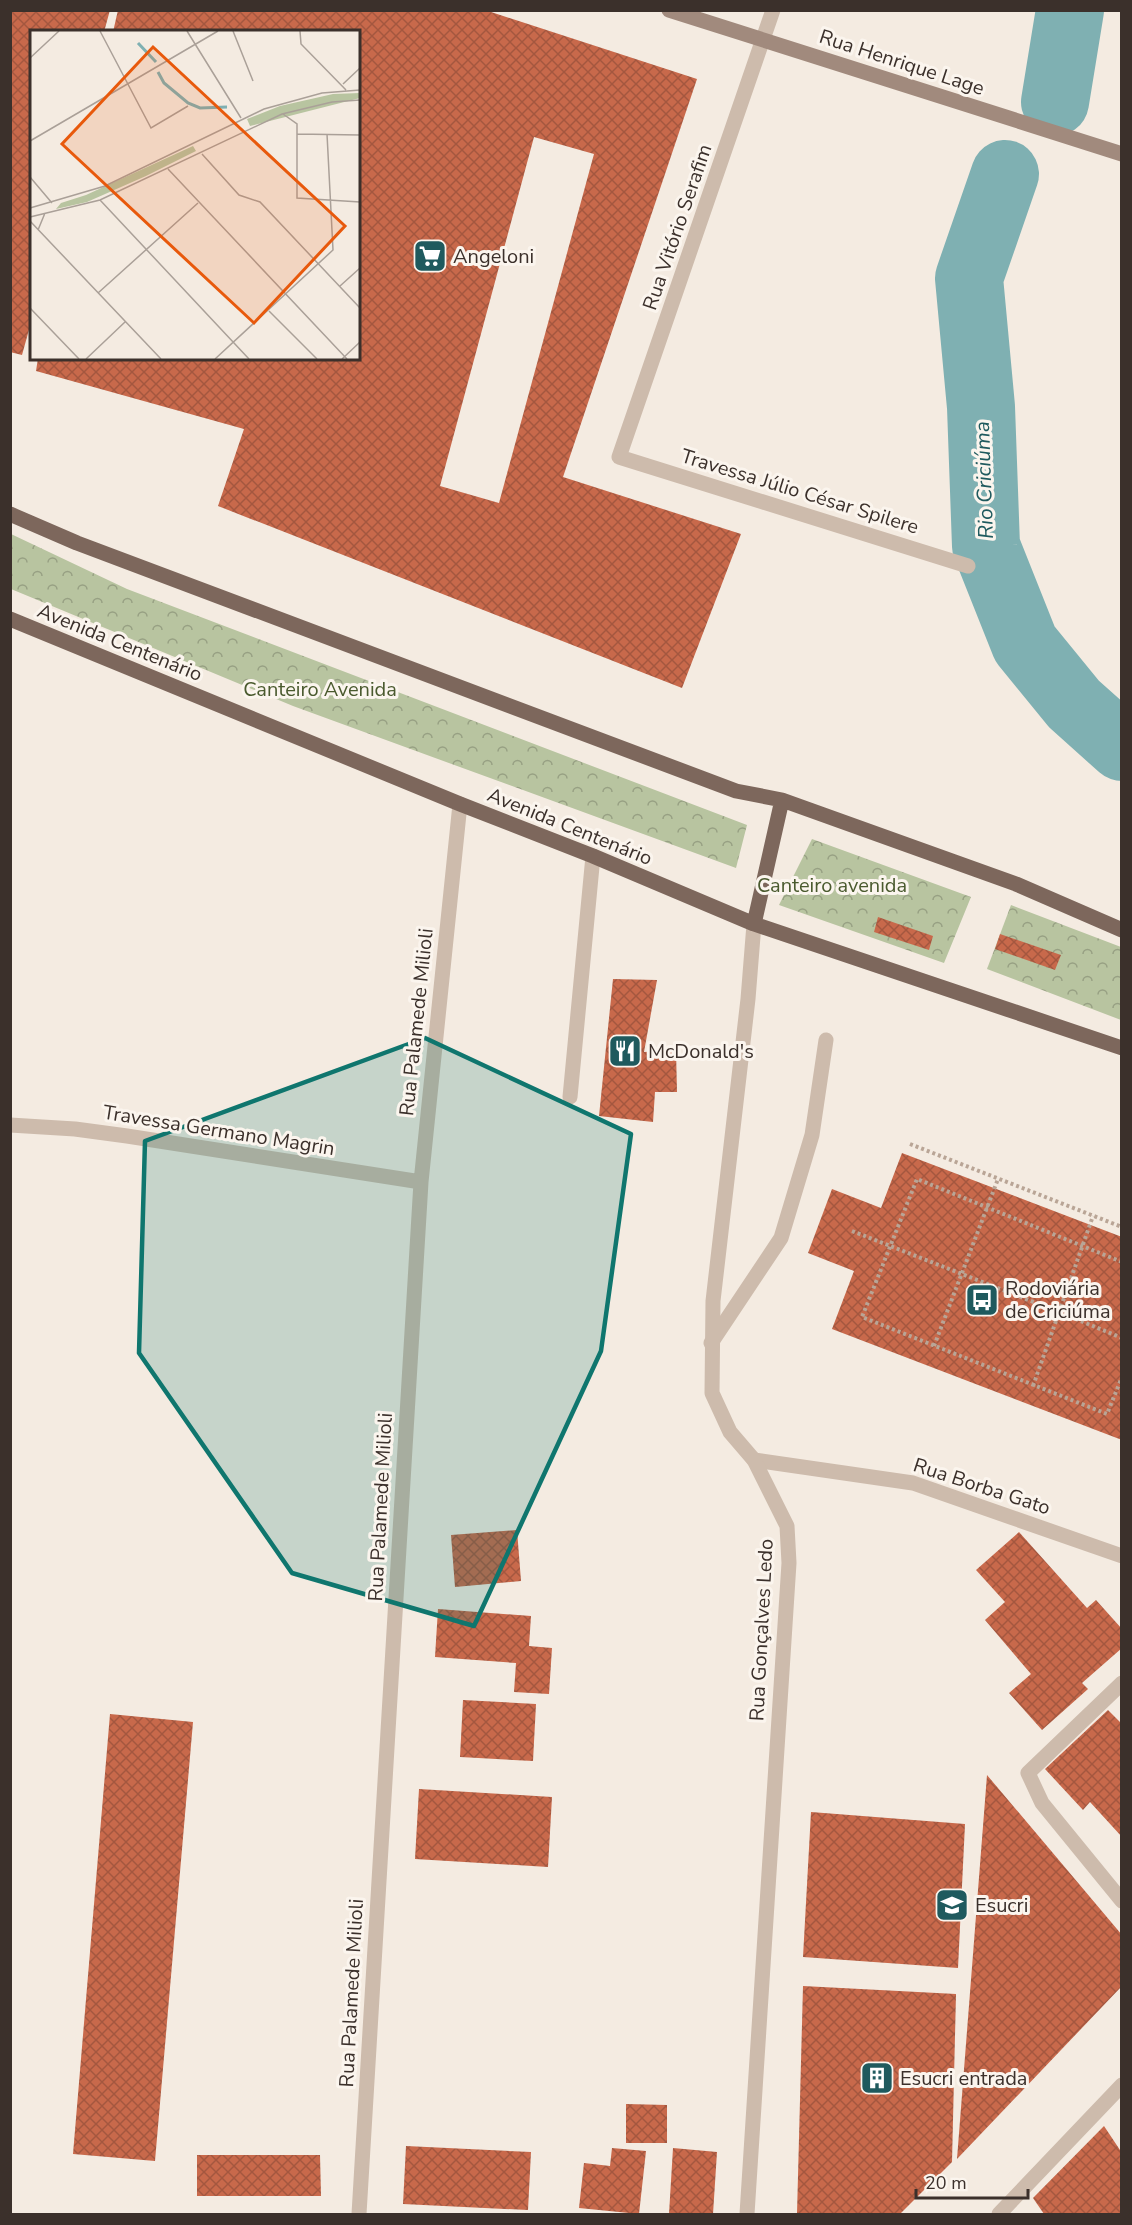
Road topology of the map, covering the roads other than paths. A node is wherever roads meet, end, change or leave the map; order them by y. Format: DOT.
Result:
graph roads {
  1 [pos="669,10"];
  2 [pos="773,10"];
  3 [pos="763,40"];
  4 [pos="1122,154"];
  5 [pos="620,457"];
  6 [pos="10,514"];
  7 [pos="968,566"];
  8 [pos="10,619"];
  9 [pos="782,800"];
  10 [pos="460,804"];
  11 [pos="593,856"];
  12 [pos="754,924"];
  13 [pos="1122,930"];
  14 [pos="826,1040"];
  15 [pos="1122,1048"];
  16 [pos="570,1097"];
  17 [pos="10,1125"];
  18 [pos="421,1182"];
  19 [pos="711,1342"];
  20 [pos="754,1460"];
  21 [pos="1122,1557"];
  22 [pos="1122,1683"];
  23 [pos="1122,1901"];
  24 [pos="1122,2085"];
  25 [pos="359,2214"];
  26 [pos="747,2214"];
  27 [pos="999,2214"];
  1 -- 3 [label="main road, Rua Henrique Lage"];
  2 -- 3 [label="street, Rua Vitório Serafim"];
  3 -- 4 [label="main road, Rua Henrique Lage"];
  3 -- 5 [label="street, Rua Vitório Serafim"];
  5 -- 7 [label="street, Travessa Júlio César Spilere"];
  6 -- 9 [label="main road"];
  8 -- 10 [label="main road, Avenida Centenário"];
  9 -- 12 [label="main road"];
  9 -- 13 [label="main road"];
  10 -- 11 [label="main road, Avenida Centenário"];
  10 -- 18 [label="street, Rua Palamede Milioli"];
  11 -- 12 [label="main road, Avenida Centenário"];
  11 -- 16 [label="street"];
  12 -- 15 [label="main road, Avenida Centenário"];
  12 -- 19 [label="street, Rua Gonçalves Ledo"];
  14 -- 19 [label="street"];
  17 -- 18 [label="street, Travessa Germano Magrin"];
  18 -- 25 [label="street, Rua Palamede Milioli"];
  19 -- 20 [label="street, Rua Gonçalves Ledo"];
  20 -- 21 [label="street, Rua Borba Gato"];
  20 -- 26 [label="street, Rua Gonçalves Ledo"];
  22 -- 23 [label="street"];
  24 -- 27 [label="street"];
}
